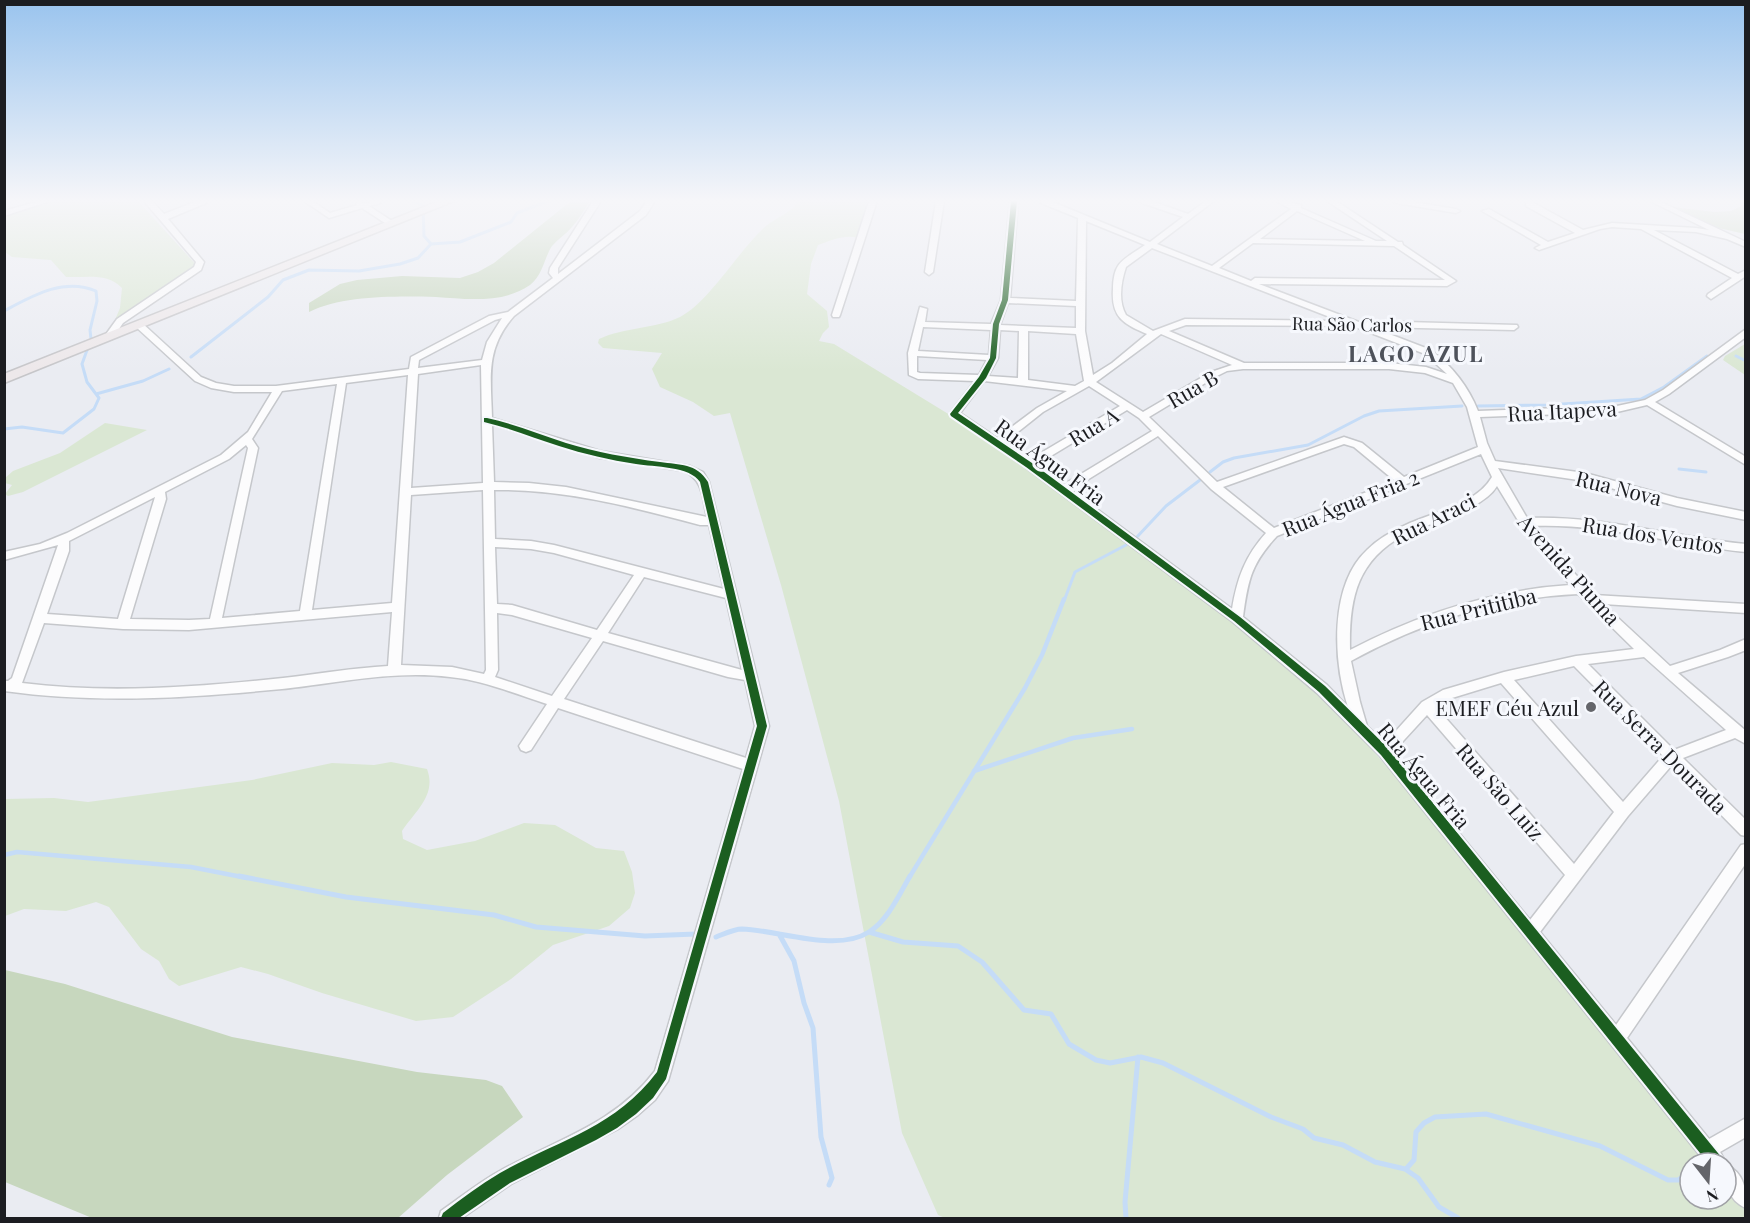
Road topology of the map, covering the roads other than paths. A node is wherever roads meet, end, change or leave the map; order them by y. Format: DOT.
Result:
graph roads {
  1 [pos="197,258"];
  2 [pos="306,258"];
  3 [pos="560,258"];
  4 [pos="583,258"];
  5 [pos="854,258"];
  6 [pos="931,258"];
  7 [pos="1009,258"];
  8 [pos="1081,258"];
  9 [pos="1132,258"];
  10 [pos="1187,258"];
  11 [pos="1227,258"];
  12 [pos="1419,258"];
  13 [pos="1702,258"];
  14 [pos="1213,268"];
  15 [pos="929,272"];
  16 [pos="1746,272"];
  17 [pos="1737,277"];
  18 [pos="557,278"];
  19 [pos="1246,281"];
  20 [pos="1711,296"];
  21 [pos="1005,300"];
  22 [pos="1079,304"];
  23 [pos="923,309"];
  24 [pos="511,314"];
  25 [pos="836,315"];
  26 [pos="919,324"];
  27 [pos="1359,324"];
  28 [pos="139,325"];
  29 [pos="996,327"];
  30 [pos="1514,327"];
  31 [pos="1024,328"];
  32 [pos="1080,331"];
  33 [pos="1746,332"];
  34 [pos="1157,333"];
  35 [pos="109,337"];
  36 [pos="913,353"];
  37 [pos="993,358"];
  38 [pos="486,362"];
  39 [pos="1243,366"];
  40 [pos="413,371"];
  41 [pos="5,378"];
  42 [pos="982,378"];
  43 [pos="342,380"];
  44 [pos="1457,381"];
  45 [pos="1023,382"];
  46 [pos="1089,382"];
  47 [pos="279,388"];
  48 [pos="1078,389"];
  49 [pos="1648,402"];
  50 [pos="1126,406"];
  51 [pos="1475,414"];
  52 [pos="1143,416"];
  53 [pos="488,420"];
  54 [pos="1160,431"];
  55 [pos="247,439"];
  56 [pos="997,443"];
  57 [pos="1484,449"];
  58 [pos="1746,462"];
  59 [pos="1491,464"];
  60 [pos="1029,465"];
  61 [pos="1497,477"];
  62 [pos="1402,481"];
  63 [pos="489,486"];
  64 [pos="1215,486"];
  65 [pos="159,491"];
  66 [pos="1062,491"];
  67 [pos="405,492"];
  68 [pos="1746,516"];
  69 [pos="713,521"];
  70 [pos="1524,522"];
  71 [pos="1273,533"];
  72 [pos="64,539"];
  73 [pos="490,543"];
  74 [pos="1746,548"];
  75 [pos="4,556"];
  76 [pos="641,573"];
  77 [pos="730,594"];
  78 [pos="1586,594"];
  79 [pos="398,607"];
  80 [pos="491,608"];
  81 [pos="1746,609"];
  82 [pos="305,616"];
  83 [pos="39,618"];
  84 [pos="1237,619"];
  85 [pos="123,624"];
  86 [pos="215,624"];
  87 [pos="600,635"];
  88 [pos="1746,644"];
  89 [pos="1648,652"];
  90 [pos="1345,658"];
  91 [pos="1576,661"];
  92 [pos="394,671"];
  93 [pos="1668,671"];
  94 [pos="750,676"];
  95 [pos="1504,677"];
  96 [pos="488,680"];
  97 [pos="8,687"];
  98 [pos="555,701"];
  99 [pos="1427,706"];
  100 [pos="1362,729"];
  101 [pos="1741,735"];
  102 [pos="526,746"];
  103 [pos="1385,752"];
  104 [pos="1671,757"];
  105 [pos="750,765"];
  106 [pos="1623,812"];
  107 [pos="1746,830"];
  108 [pos="1746,850"];
  109 [pos="1574,875"];
  110 [pos="1530,932"];
  111 [pos="1617,1038"];
  112 [pos="1746,1126"];
  113 [pos="1707,1151"];
  114 [pos="1719,1151"];
  115 [pos="448,1218"];
  1 -- 35 [label="street"];
  2 -- 28 [label="main road"];
  3 -- 18 [label="street"];
  4 -- 18 [label="street"];
  5 -- 25 [label="street"];
  6 -- 15 [label="street"];
  7 -- 21 [label="street"];
  8 -- 22 [label="street"];
  9 -- 34 [label="street"];
  10 -- 14 [label="street, Avenida Piuma"];
  11 -- 14 [label="street"];
  12 -- 19 [label="street"];
  13 -- 17 [label="street"];
  14 -- 19 [label="street, Avenida Piuma"];
  16 -- 17 [label="street"];
  17 -- 20 [label="street"];
  18 -- 24 [label="street"];
  19 -- 27 [label="street, Avenida Piuma"];
  21 -- 22 [label="street"];
  21 -- 29 [label="street"];
  22 -- 32 [label="street"];
  23 -- 26 [label="street"];
  24 -- 38 [label="street"];
  24 -- 40 [label="street"];
  26 -- 29 [label="street"];
  26 -- 36 [label="street"];
  27 -- 30 [label="street, Rua São Carlos"];
  27 -- 34 [label="street, Rua São Carlos"];
  27 -- 44 [label="street, Avenida Piuma"];
  28 -- 35 [label="main road"];
  28 -- 47 [label="street"];
  29 -- 31 [label="street"];
  29 -- 37 [label="street"];
  31 -- 32 [label="street"];
  31 -- 45 [label="street"];
  32 -- 46 [label="street"];
  33 -- 49 [label="street, Rua Itapeva"];
  34 -- 39 [label="street"];
  34 -- 46 [label="street"];
  35 -- 41 [label="main road"];
  36 -- 37 [label="street"];
  36 -- 42 [label="street"];
  37 -- 42 [label="street"];
  38 -- 40 [label="street"];
  38 -- 53 [label="street"];
  39 -- 44 [label="street"];
  39 -- 52 [label="street, Rua B"];
  40 -- 43 [label="street"];
  40 -- 67 [label="street"];
  42 -- 45 [label="street"];
  42 -- 56 [label="street, Rua Água Fria"];
  43 -- 47 [label="street"];
  43 -- 82 [label="street"];
  44 -- 51 [label="street, Avenida Piuma"];
  45 -- 48 [label="street"];
  46 -- 48 [label="street"];
  46 -- 50 [label="street"];
  47 -- 55 [label="street"];
  48 -- 56 [label="street"];
  49 -- 51 [label="street, Rua Itapeva"];
  49 -- 58 [label="street"];
  50 -- 52 [label="street"];
  50 -- 60 [label="street, Rua A"];
  51 -- 57 [label="street, Avenida Piuma"];
  52 -- 54 [label="street"];
  53 -- 63 [label="street"];
  53 -- 69 [label="street"];
  54 -- 64 [label="street"];
  54 -- 66 [label="street, Rua B"];
  55 -- 65 [label="street"];
  55 -- 86 [label="street"];
  56 -- 60 [label="street, Rua Água Fria"];
  57 -- 59 [label="street, Avenida Piuma"];
  57 -- 62 [label="street, Rua Água Fria 2"];
  59 -- 61 [label="street, Avenida Piuma"];
  59 -- 68 [label="street, Rua Nova"];
  60 -- 66 [label="street, Rua Água Fria"];
  61 -- 70 [label="street, Avenida Piuma"];
  61 -- 90 [label="street, Rua Araci"];
  62 -- 64 [label="street"];
  62 -- 71 [label="street, Rua Água Fria 2"];
  63 -- 67 [label="street"];
  63 -- 69 [label="street"];
  63 -- 73 [label="street"];
  64 -- 71 [label="street"];
  65 -- 72 [label="street"];
  65 -- 85 [label="street"];
  66 -- 84 [label="street, Rua Água Fria"];
  67 -- 79 [label="street"];
  69 -- 77 [label="street"];
  70 -- 74 [label="street, Rua dos Ventos"];
  70 -- 78 [label="street, Avenida Piuma"];
  71 -- 84 [label="street, Rua Água Fria 2"];
  72 -- 75 [label="street"];
  72 -- 83 [label="street"];
  73 -- 76 [label="street"];
  73 -- 80 [label="street"];
  76 -- 77 [label="street"];
  76 -- 87 [label="street"];
  77 -- 94 [label="street"];
  78 -- 81 [label="street, Rua Prititiba"];
  78 -- 89 [label="street, Avenida Piuma"];
  78 -- 90 [label="street, Rua Prititiba"];
  79 -- 82 [label="street"];
  79 -- 92 [label="street"];
  80 -- 87 [label="street"];
  80 -- 96 [label="street"];
  82 -- 86 [label="street"];
  83 -- 85 [label="street"];
  83 -- 97 [label="street"];
  84 -- 100 [label="street, Rua Água Fria"];
  85 -- 86 [label="street"];
  87 -- 94 [label="street"];
  87 -- 98 [label="street"];
  88 -- 93 [label="street"];
  89 -- 91 [label="street"];
  89 -- 93 [label="street, Avenida Piuma"];
  90 -- 100 [label="street, Rua Araci"];
  91 -- 95 [label="street"];
  91 -- 104 [label="street, Rua Serra Dourada"];
  92 -- 96 [label="street"];
  92 -- 97 [label="street"];
  93 -- 101 [label="street, Avenida Piuma"];
  94 -- 105 [label="street"];
  95 -- 99 [label="street"];
  95 -- 106 [label="street"];
  96 -- 98 [label="street"];
  98 -- 102 [label="street"];
  98 -- 105 [label="street"];
  99 -- 103 [label="street"];
  99 -- 109 [label="street, Rua São Luiz"];
  100 -- 103 [label="street, Rua Água Fria"];
  101 -- 104 [label="street"];
  103 -- 110 [label="street, Rua Água Fria"];
  104 -- 106 [label="street"];
  104 -- 107 [label="street, Rua Serra Dourada"];
  105 -- 115 [label="street"];
  106 -- 109 [label="street"];
  108 -- 111 [label="street"];
  109 -- 110 [label="street"];
  110 -- 111 [label="street, Rua Água Fria"];
  111 -- 113 [label="street, Rua Água Fria"];
  112 -- 114 [label="street"];
}
